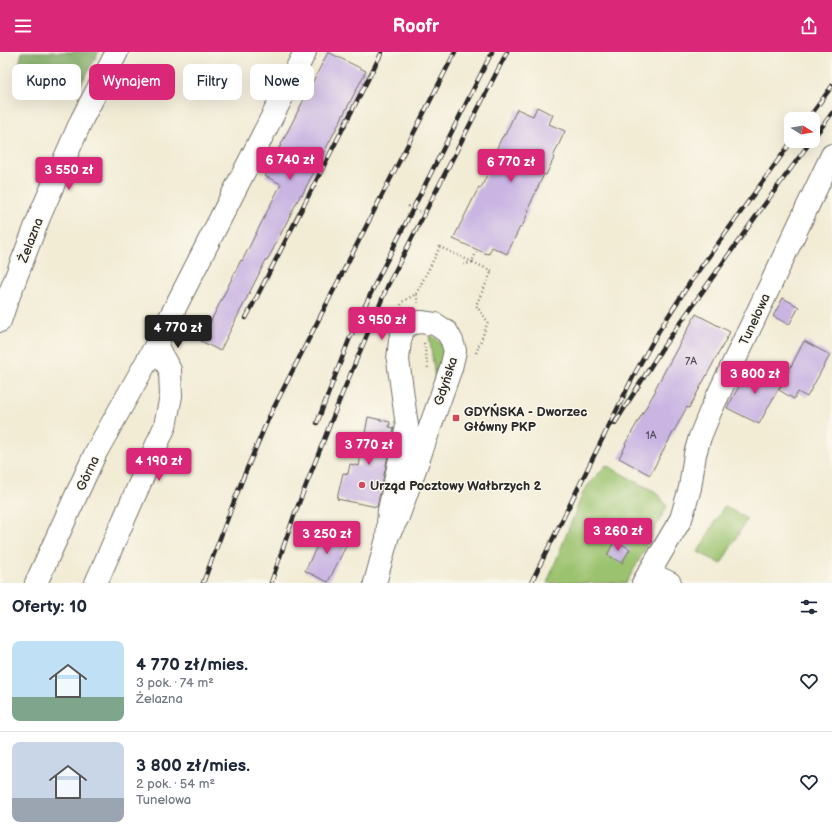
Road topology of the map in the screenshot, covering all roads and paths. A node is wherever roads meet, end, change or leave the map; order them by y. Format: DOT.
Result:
graph roads {
  1 [pos="117,52"];
  2 [pos="305,52"];
  3 [pos="832,155"];
  4 [pos="408,206"];
  5 [pos="429,216"];
  6 [pos="477,250"];
  7 [pos="472,262"];
  8 [pos="463,265"];
  9 [pos="416,294"];
  10 [pos="0,321"];
  11 [pos="156,345"];
  12 [pos="476,354"];
  13 [pos="387,537"];
  14 [pos="646,578"];
  15 [pos="36,583"];
  16 [pos="96,583"];
  17 [pos="375,583"];
  18 [pos="670,583"];
  1 -- 10 [label="street, Żelazna"];
  2 -- 11 [label="street, Górna"];
  3 -- 14 [label="street, Tunelowa"];
  4 -- 5 [label="path"];
  6 -- 7 [label="path"];
  7 -- 8 [label="path"];
  7 -- 9 [label="path"];
  7 -- 12 [label="path"];
  11 -- 15 [label="street, Górna"];
  11 -- 16 [label="street"];
  13 -- 13 [label="street, Gdyńska"];
  13 -- 17 [label="street, Gdyńska"];
  14 -- 18 [label="street, Tunelowa"];
}
